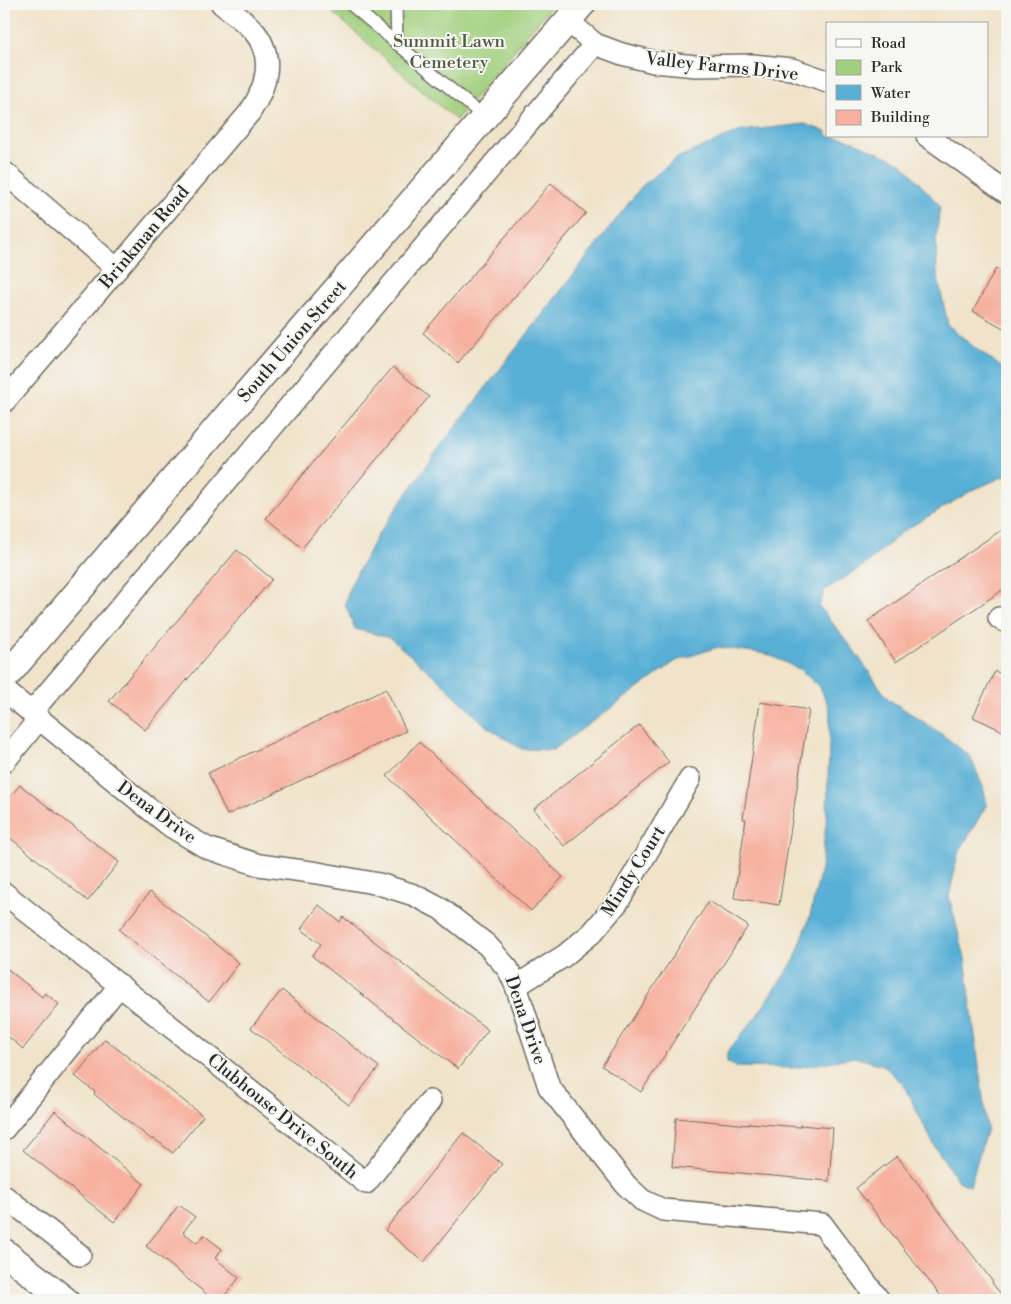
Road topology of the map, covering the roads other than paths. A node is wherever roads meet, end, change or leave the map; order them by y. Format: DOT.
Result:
graph roads {
  1 [pos="222,4"];
  2 [pos="350,4"];
  3 [pos="396,4"];
  4 [pos="574,12"];
  5 [pos="398,44"];
  6 [pos="595,44"];
  7 [pos="826,81"];
  8 [pos="484,117"];
  9 [pos="930,138"];
  10 [pos="4,172"];
  11 [pos="1007,193"];
  12 [pos="117,269"];
  13 [pos="4,402"];
  14 [pos="4,680"];
  15 [pos="4,690"];
  16 [pos="35,716"];
  17 [pos="4,762"];
  18 [pos="690,779"];
  19 [pos="4,892"];
  20 [pos="120,985"];
  21 [pos="516,986"];
  22 [pos="430,1101"];
  23 [pos="4,1129"];
  24 [pos="4,1196"];
  25 [pos="4,1252"];
  26 [pos="80,1255"];
  27 [pos="65,1300"];
  28 [pos="879,1300"];
  1 -- 12 [label="street, Brinkman Road"];
  2 -- 5 [label="lane"];
  3 -- 5 [label="lane"];
  4 -- 6 [label="street, Valley Farms Drive"];
  4 -- 8 [label="street, South Union Street"];
  5 -- 8 [label="lane"];
  6 -- 7 [label="street, Valley Farms Drive"];
  6 -- 16 [label="street"];
  8 -- 14 [label="street, South Union Street"];
  9 -- 11 [label="street"];
  10 -- 12 [label="street"];
  12 -- 13 [label="street, Brinkman Road"];
  15 -- 16 [label="street, Dena Drive"];
  16 -- 17 [label="street"];
  16 -- 21 [label="street, Dena Drive"];
  18 -- 21 [label="street, Mindy Court"];
  19 -- 20 [label="street, Clubhouse Drive South"];
  20 -- 22 [label="street, Clubhouse Drive South"];
  20 -- 23 [label="street"];
  21 -- 28 [label="street, Dena Drive"];
  24 -- 26 [label="street"];
  25 -- 27 [label="street"];
}
